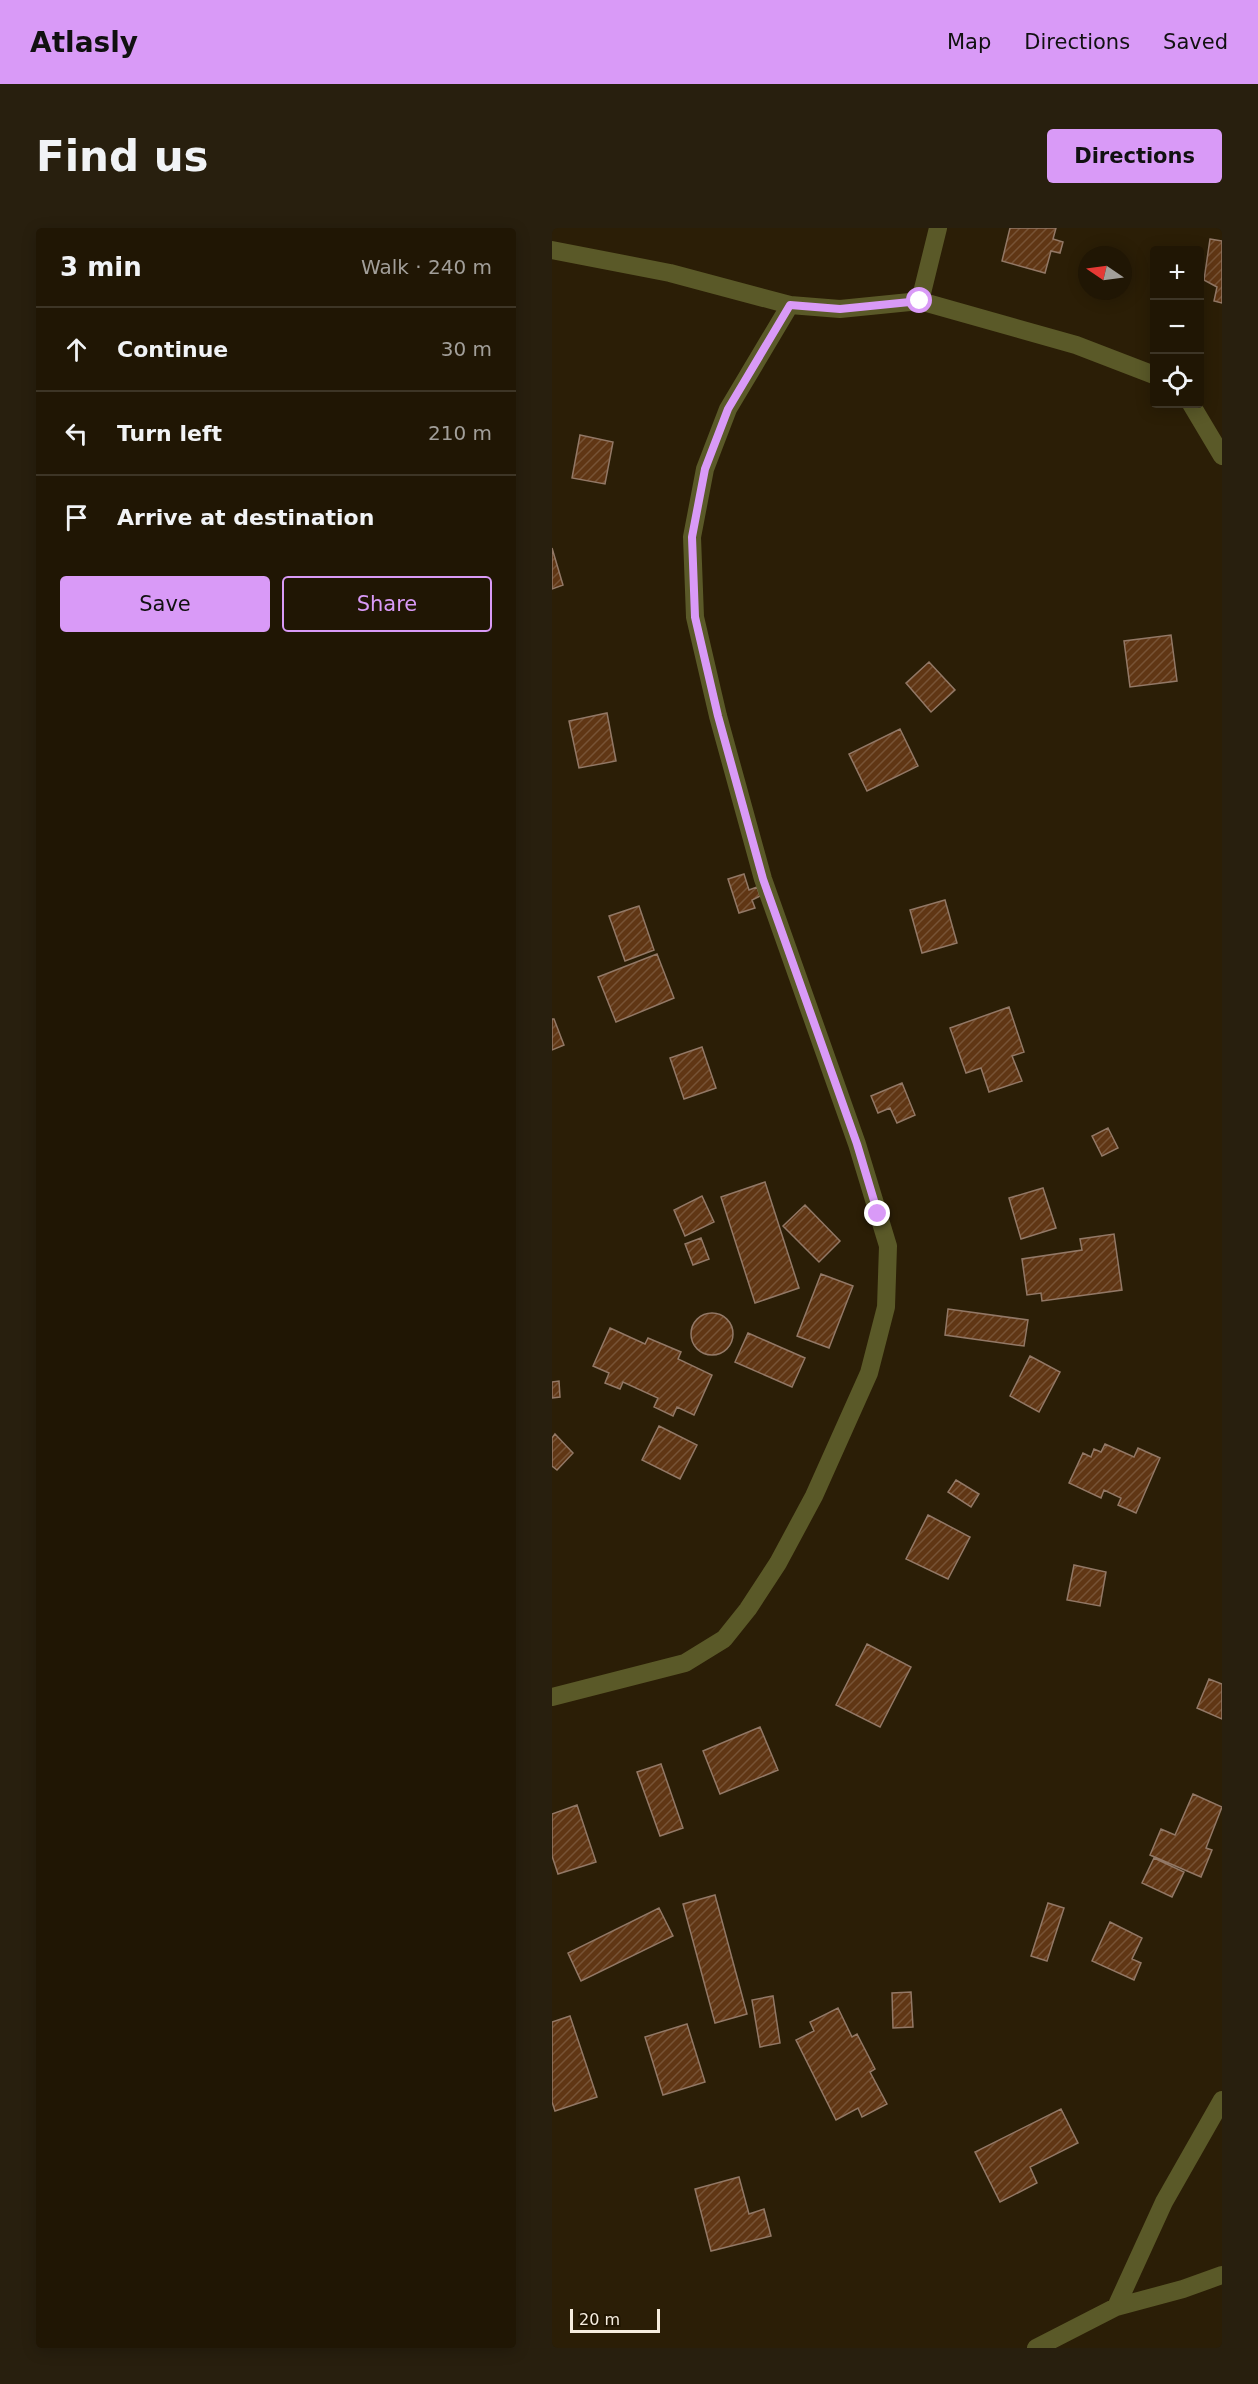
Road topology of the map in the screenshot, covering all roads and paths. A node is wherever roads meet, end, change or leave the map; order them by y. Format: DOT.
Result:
graph roads {
  1 [pos="938,228"];
  2 [pos="552,250"];
  3 [pos="920,301"];
  4 [pos="790,305"];
  5 [pos="1150,373"];
  6 [pos="1193,408"];
  7 [pos="1222,456"];
  8 [pos="552,1697"];
  9 [pos="1222,2100"];
  10 [pos="1222,2275"];
  11 [pos="1116,2307"];
  12 [pos="1036,2348"];
  1 -- 3 [label="street"];
  2 -- 4 [label="street"];
  3 -- 4 [label="street"];
  3 -- 5 [label="street"];
  4 -- 8 [label="street"];
  6 -- 7 [label="street"];
  9 -- 11 [label="street"];
  10 -- 11 [label="street"];
  11 -- 12 [label="street"];
}
